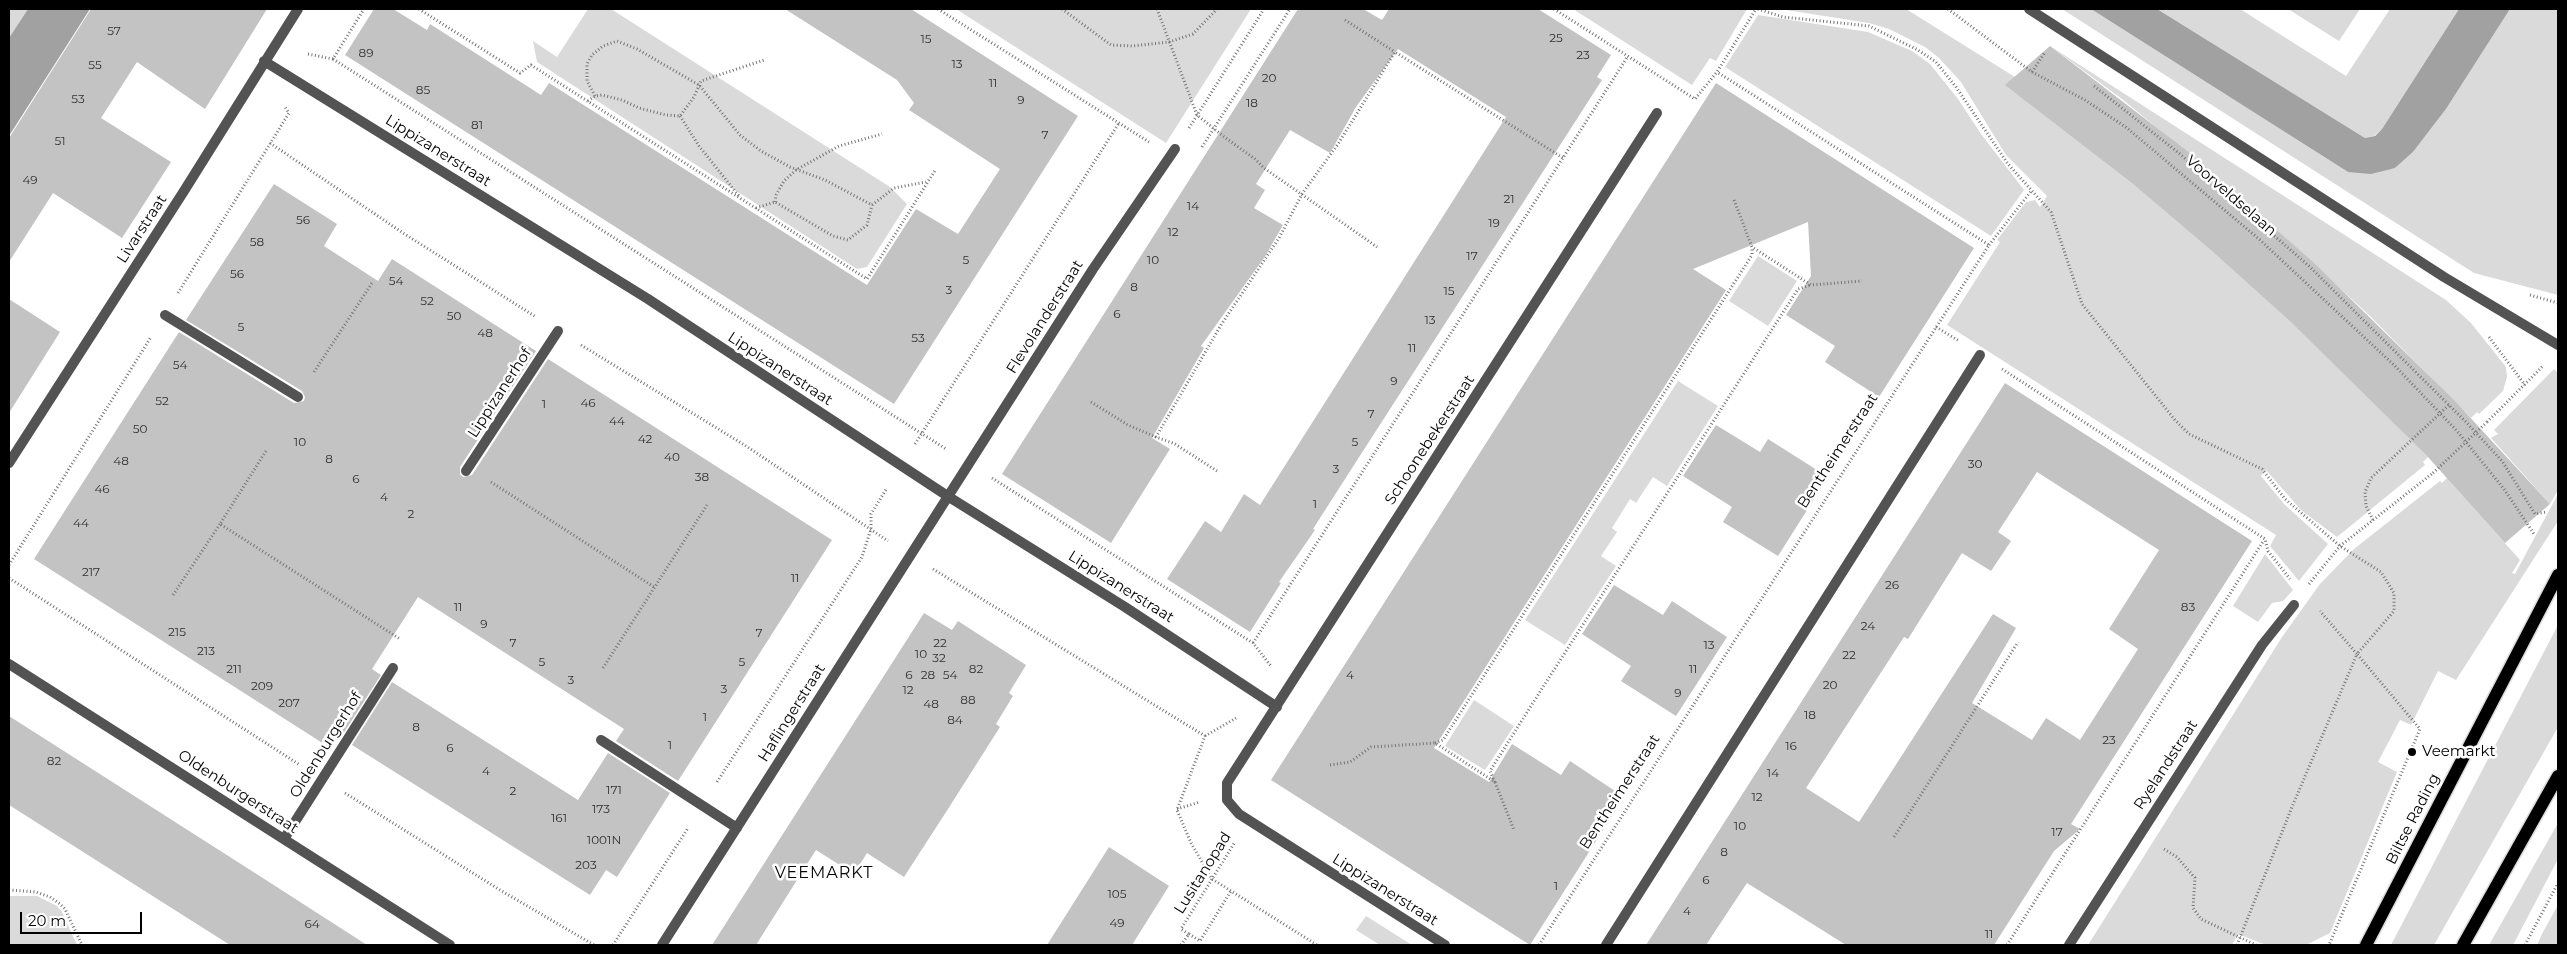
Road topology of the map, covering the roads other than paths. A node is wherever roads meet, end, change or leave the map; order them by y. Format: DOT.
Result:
graph roads {
  1 [pos="298,9"];
  2 [pos="2029,9"];
  3 [pos="264,61"];
  4 [pos="1657,112"];
  5 [pos="1173,152"];
  6 [pos="165,315"];
  7 [pos="558,330"];
  8 [pos="2558,345"];
  9 [pos="1980,355"];
  10 [pos="298,397"];
  11 [pos="9,464"];
  12 [pos="468,469"];
  13 [pos="949,497"];
  14 [pos="2558,575"];
  15 [pos="2294,605"];
  16 [pos="9,664"];
  17 [pos="392,668"];
  18 [pos="1277,707"];
  19 [pos="602,740"];
  20 [pos="2558,776"];
  21 [pos="1227,783"];
  22 [pos="737,828"];
  23 [pos="284,839"];
  24 [pos="450,945"];
  25 [pos="662,945"];
  26 [pos="1445,945"];
  27 [pos="1606,945"];
  28 [pos="2069,945"];
  29 [pos="2366,945"];
  30 [pos="2463,945"];
  1 -- 3 [label="street, Livarstraat"];
  2 -- 8 [label="street"];
  3 -- 11 [label="street, Livarstraat"];
  3 -- 13 [label="street, Lippizanerstraat"];
  4 -- 18 [label="street, Schoonebekerstraat"];
  5 -- 13 [label="street, Flevolanderstraat"];
  6 -- 10 [label="street"];
  7 -- 12 [label="street, Lippizanerhof"];
  9 -- 27 [label="street"];
  13 -- 18 [label="street, Lippizanerstraat"];
  13 -- 22 [label="street, Haflingerstraat"];
  14 -- 29 [label="main road, Biltse Rading"];
  15 -- 28 [label="street, Ryelandstraat"];
  16 -- 23 [label="street, Oldenburgerstraat"];
  17 -- 23 [label="street, Oldenburgerhof"];
  18 -- 21 [label="street, Schoonebekerstraat"];
  19 -- 22 [label="street"];
  20 -- 30 [label="main road"];
  21 -- 26 [label="street, Lippizanerstraat"];
  22 -- 25 [label="street, Haflingerstraat"];
  23 -- 24 [label="street, Oldenburgerstraat"];
}
